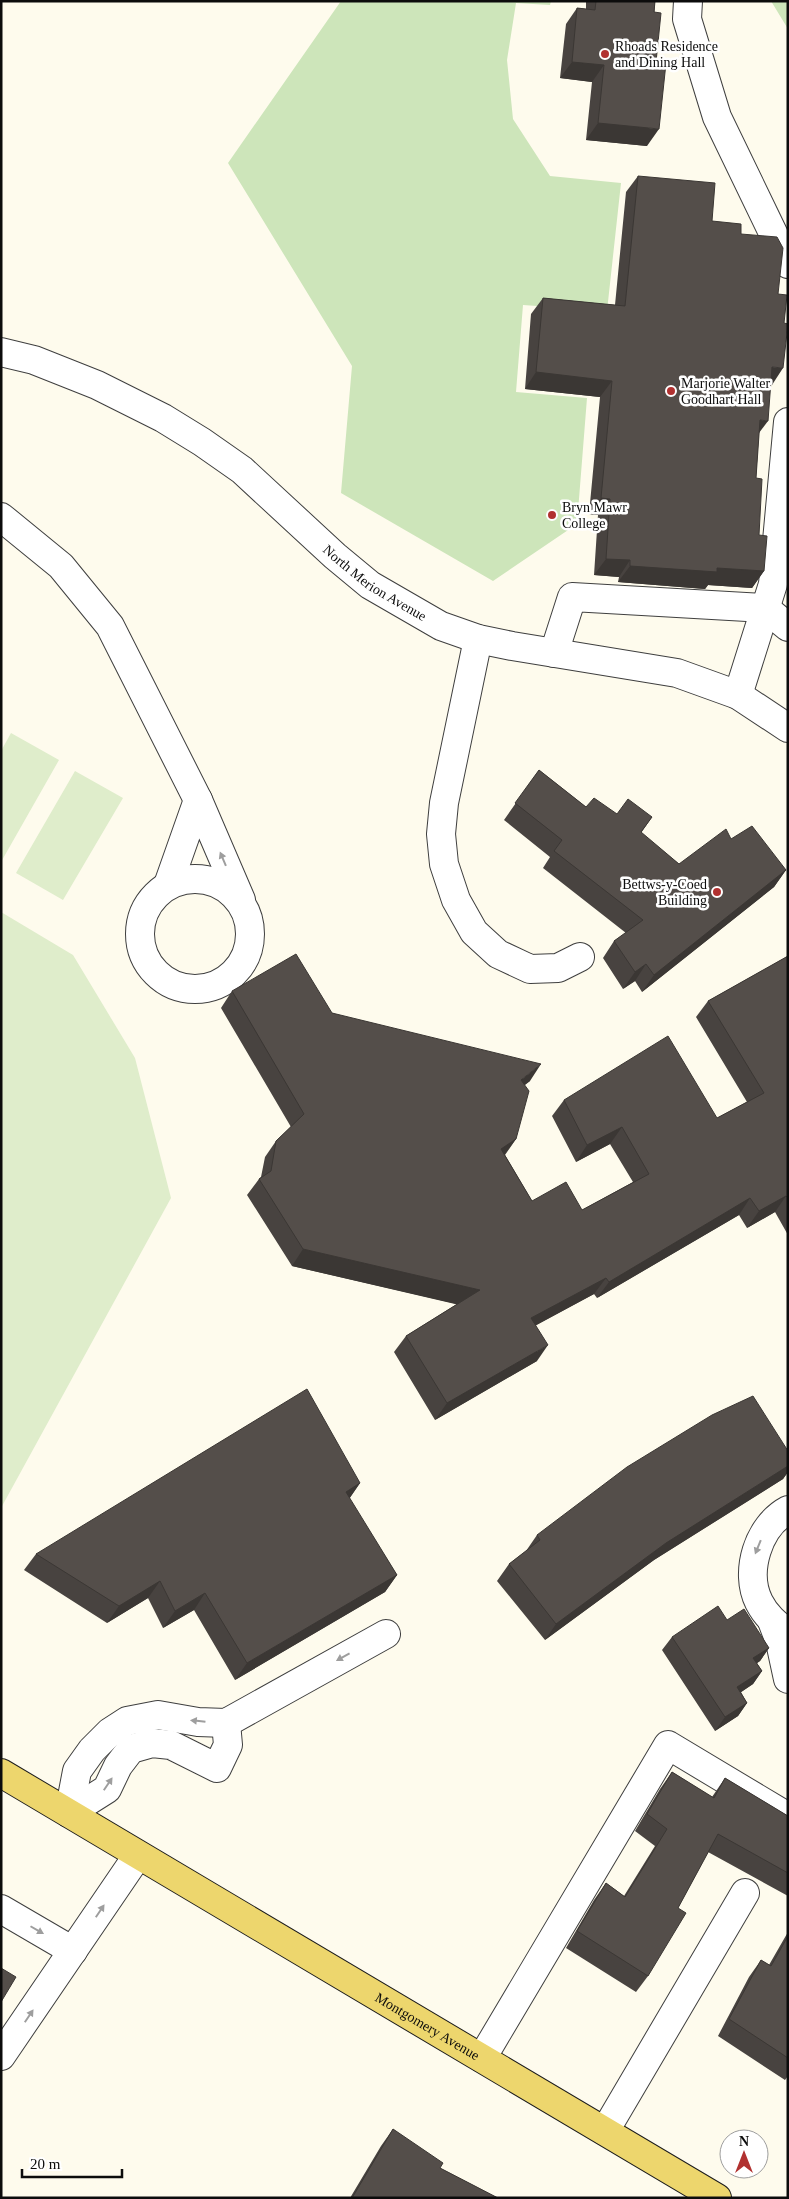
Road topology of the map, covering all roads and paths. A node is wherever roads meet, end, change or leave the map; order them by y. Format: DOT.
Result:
graph roads {
  1 [pos="688,1"];
  2 [pos="788,264"];
  3 [pos="1,352"];
  4 [pos="788,422"];
  5 [pos="1,517"];
  6 [pos="765,608"];
  7 [pos="788,627"];
  8 [pos="478,639"];
  9 [pos="554,653"];
  10 [pos="738,695"];
  11 [pos="786,722"];
  12 [pos="198,800"];
  13 [pos="168,885"];
  14 [pos="242,904"];
  15 [pos="580,957"];
  16 [pos="788,1510"];
  17 [pos="780,1627"];
  18 [pos="386,1634"];
  19 [pos="788,1679"];
  20 [pos="226,1723"];
  21 [pos="1,1773"];
  22 [pos="70,1813"];
  23 [pos="788,1817"];
  24 [pos="138,1855"];
  25 [pos="745,1893"];
  26 [pos="1,1910"];
  27 [pos="73,1951"];
  28 [pos="1,2056"];
  29 [pos="482,2058"];
  30 [pos="605,2131"];
  31 [pos="718,2198"];
  1 -- 2 [label="street"];
  3 -- 8 [label="street, North Merion Avenue"];
  4 -- 6 [label="street"];
  5 -- 12 [label="street"];
  6 -- 7 [label="street"];
  6 -- 9 [label="street"];
  6 -- 10 [label="street"];
  8 -- 9 [label="street, North Merion Avenue"];
  8 -- 15 [label="street"];
  9 -- 10 [label="street, North Merion Avenue"];
  10 -- 11 [label="street, North Merion Avenue"];
  12 -- 13 [label="street"];
  14 -- 12 [label="street, one-way"];
  13 -- 14 [label="street"];
  13 -- 14 [label="street"];
  16 -- 17 [label="street, one-way"];
  17 -- 19 [label="street"];
  18 -- 20 [label="street, one-way"];
  20 -- 22 [label="street, one-way"];
  22 -- 20 [label="street, one-way"];
  21 -- 22 [label="main road"];
  22 -- 24 [label="main road, Montgomery Avenue"];
  23 -- 29 [label="street"];
  27 -- 24 [label="street, one-way"];
  24 -- 29 [label="main road, Montgomery Avenue"];
  25 -- 30 [label="street"];
  26 -- 27 [label="street, one-way"];
  28 -- 27 [label="street, one-way"];
  29 -- 30 [label="main road, Montgomery Avenue"];
  30 -- 31 [label="main road, Montgomery Avenue"];
}
